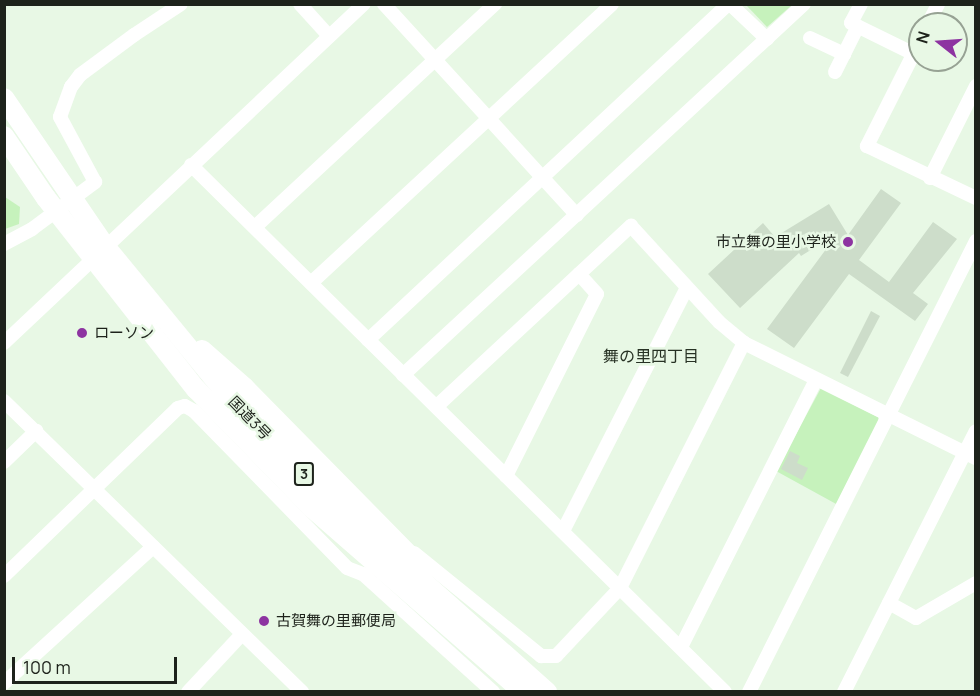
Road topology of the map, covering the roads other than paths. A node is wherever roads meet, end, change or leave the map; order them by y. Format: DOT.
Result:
graph roads {
  1 [pos="181,4"];
  2 [pos="300,4"];
  3 [pos="364,4"];
  4 [pos="384,4"];
  5 [pos="495,4"];
  6 [pos="612,4"];
  7 [pos="729,4"];
  8 [pos="804,4"];
  9 [pos="861,4"];
  10 [pos="858,26"];
  11 [pos="329,36"];
  12 [pos="810,38"];
  13 [pos="767,39"];
  14 [pos="908,44"];
  15 [pos="844,54"];
  16 [pos="435,60"];
  17 [pos="908,65"];
  18 [pos="835,72"];
  19 [pos="975,86"];
  20 [pos="4,98"];
  21 [pos="489,118"];
  22 [pos="4,136"];
  23 [pos="191,165"];
  24 [pos="930,177"];
  25 [pos="544,178"];
  26 [pos="975,198"];
  27 [pos="577,215"];
  28 [pos="255,227"];
  29 [pos="975,241"];
  30 [pos="4,244"];
  31 [pos="99,252"];
  32 [pos="579,274"];
  33 [pos="311,283"];
  34 [pos="687,288"];
  35 [pos="181,340"];
  36 [pos="368,340"];
  37 [pos="4,343"];
  38 [pos="744,343"];
  39 [pos="403,375"];
  40 [pos="816,380"];
  41 [pos="4,401"];
  42 [pos="437,406"];
  43 [pos="888,416"];
  44 [pos="36,431"];
  45 [pos="975,431"];
  46 [pos="970,456"];
  47 [pos="4,462"];
  48 [pos="506,476"];
  49 [pos="96,491"];
  50 [pos="563,531"];
  51 [pos="339,533"];
  52 [pos="401,545"];
  53 [pos="153,547"];
  54 [pos="363,574"];
  55 [pos="4,576"];
  56 [pos="975,583"];
  57 [pos="620,588"];
  58 [pos="438,597"];
  59 [pos="889,603"];
  60 [pos="242,634"];
  61 [pos="681,648"];
  62 [pos="7,677"];
  63 [pos="188,692"];
  64 [pos="302,692"];
  65 [pos="493,692"];
  66 [pos="523,692"];
  67 [pos="547,692"];
  68 [pos="725,692"];
  69 [pos="749,692"];
  70 [pos="844,692"];
  1 -- 30 [label="street"];
  2 -- 11 [label="street"];
  3 -- 11 [label="street"];
  4 -- 16 [label="street"];
  5 -- 16 [label="street"];
  6 -- 21 [label="street"];
  7 -- 13 [label="street"];
  7 -- 25 [label="street"];
  8 -- 13 [label="street"];
  9 -- 10 [label="street"];
  10 -- 14 [label="street"];
  10 -- 15 [label="street"];
  11 -- 23 [label="street"];
  12 -- 15 [label="street"];
  13 -- 27 [label="street"];
  15 -- 18 [label="street"];
  16 -- 21 [label="street"];
  16 -- 28 [label="street"];
  17 -- 24 [label="street"];
  19 -- 24 [label="street"];
  20 -- 31 [label="highway, 国道3号 / 3"];
  21 -- 25 [label="street"];
  21 -- 33 [label="street"];
  22 -- 31 [label="highway, 国道3号 / 3"];
  23 -- 28 [label="street"];
  23 -- 31 [label="street"];
  24 -- 26 [label="street"];
  25 -- 27 [label="street"];
  25 -- 36 [label="street"];
  27 -- 39 [label="street"];
  28 -- 33 [label="street"];
  29 -- 43 [label="street"];
  31 -- 35 [label="highway, 国道3号 / 3"];
  31 -- 37 [label="street"];
  31 -- 51 [label="highway, 国道3号 / 3"];
  32 -- 34 [label="street"];
  32 -- 42 [label="street"];
  32 -- 48 [label="street"];
  33 -- 36 [label="street"];
  34 -- 38 [label="street"];
  34 -- 50 [label="street"];
  35 -- 52 [label="highway"];
  35 -- 58 [label="highway, 国道3号 / 3"];
  36 -- 39 [label="street"];
  38 -- 40 [label="street"];
  38 -- 57 [label="street"];
  39 -- 42 [label="street"];
  40 -- 43 [label="street"];
  40 -- 61 [label="street"];
  41 -- 44 [label="street"];
  42 -- 48 [label="street"];
  43 -- 46 [label="street"];
  43 -- 69 [label="street"];
  44 -- 47 [label="street"];
  44 -- 49 [label="street"];
  45 -- 46 [label="street"];
  46 -- 59 [label="street"];
  48 -- 50 [label="street"];
  49 -- 53 [label="street"];
  49 -- 54 [label="street"];
  49 -- 55 [label="street"];
  50 -- 57 [label="street"];
  51 -- 54 [label="highway"];
  51 -- 66 [label="highway, 国道3号 / 3"];
  52 -- 57 [label="street"];
  52 -- 58 [label="highway"];
  53 -- 60 [label="street"];
  53 -- 62 [label="street"];
  54 -- 65 [label="street"];
  56 -- 59 [label="street"];
  57 -- 61 [label="street"];
  58 -- 67 [label="highway, 国道3号 / 3"];
  59 -- 70 [label="street"];
  60 -- 63 [label="street"];
  60 -- 64 [label="street"];
  61 -- 68 [label="street"];
}
